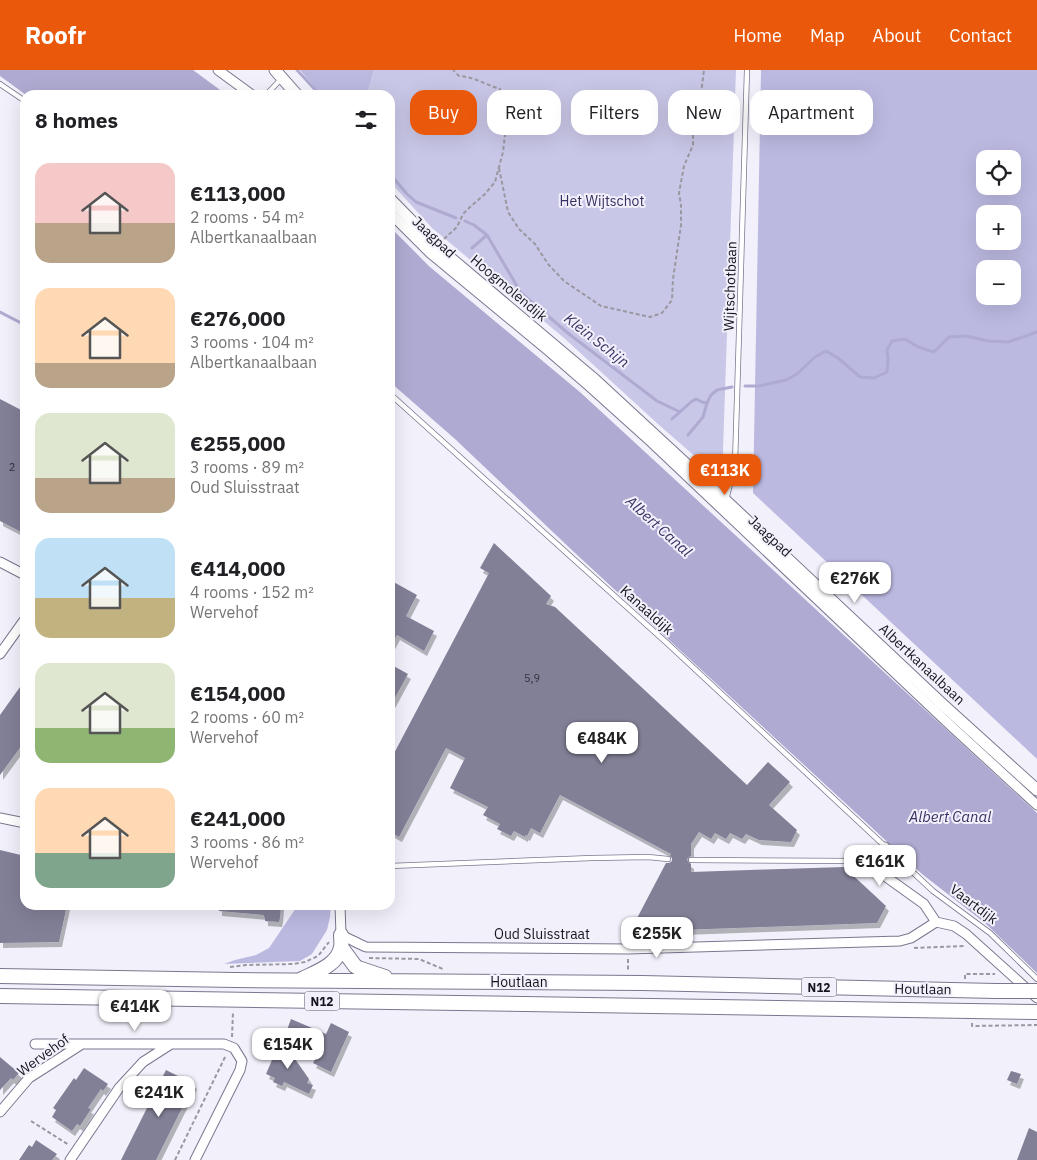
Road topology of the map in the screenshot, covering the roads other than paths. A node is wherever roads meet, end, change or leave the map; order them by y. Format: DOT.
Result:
graph roads {
  1 [pos="218,70"];
  2 [pos="747,70"];
  3 [pos="279,74"];
  4 [pos="0,84"];
  5 [pos="245,90"];
  6 [pos="269,90"];
  7 [pos="293,90"];
  8 [pos="20,98"];
  9 [pos="395,204"];
  10 [pos="395,218"];
  11 [pos="395,398"];
  12 [pos="657,436"];
  13 [pos="726,501"];
  14 [pos="0,562"];
  15 [pos="20,572"];
  16 [pos="20,626"];
  17 [pos="0,654"];
  18 [pos="1037,790"];
  19 [pos="1037,804"];
  20 [pos="0,818"];
  21 [pos="20,823"];
  22 [pos="885,847"];
  23 [pos="668,860"];
  24 [pos="691,860"];
  25 [pos="395,866"];
  26 [pos="871,866"];
  27 [pos="340,910"];
  28 [pos="936,922"];
  29 [pos="341,941"];
  30 [pos="0,976"];
  31 [pos="1037,979"];
  32 [pos="299,981"];
  33 [pos="403,982"];
  34 [pos="1037,991"];
  35 [pos="0,996"];
  36 [pos="1037,998"];
  37 [pos="1037,1012"];
  38 [pos="35,1044"];
  39 [pos="82,1044"];
  40 [pos="172,1044"];
  41 [pos="0,1112"];
  42 [pos="70,1160"];
  43 [pos="195,1160"];
  1 -- 5 [label="street"];
  2 -- 13 [label="lane, Wijtschotbaan"];
  3 -- 6 [label="lane"];
  3 -- 7 [label="street"];
  4 -- 8 [label="lane"];
  9 -- 12 [label="street, Hoogmolendijk"];
  10 -- 19 [label="street, Jaagpad"];
  11 -- 22 [label="lane, Kanaaldijk"];
  12 -- 13 [label="street, Albertkanaalbaan"];
  13 -- 18 [label="street, Albertkanaalbaan"];
  14 -- 15 [label="street"];
  16 -- 17 [label="street"];
  20 -- 21 [label="street"];
  22 -- 26 [label="street"];
  22 -- 31 [label="lane, Vaartdijk"];
  23 -- 25 [label="lane"];
  24 -- 26 [label="lane"];
  26 -- 28 [label="street"];
  27 -- 29 [label="street"];
  28 -- 29 [label="street, Oud Sluisstraat"];
  28 -- 36 [label="street"];
  29 -- 32 [label="main road"];
  29 -- 33 [label="main road"];
  30 -- 32 [label="main road, Houtlaan / N12"];
  32 -- 33 [label="main road, Houtlaan / N12"];
  33 -- 34 [label="main road, Houtlaan / N12, bridge"];
  35 -- 37 [label="main road, Houtlaan / N12"];
  38 -- 39 [label="street, Wervehof"];
  39 -- 40 [label="street, Wervehof"];
  39 -- 41 [label="street, Wervehof"];
  40 -- 42 [label="street"];
  40 -- 43 [label="street, Wervehof"];
}
